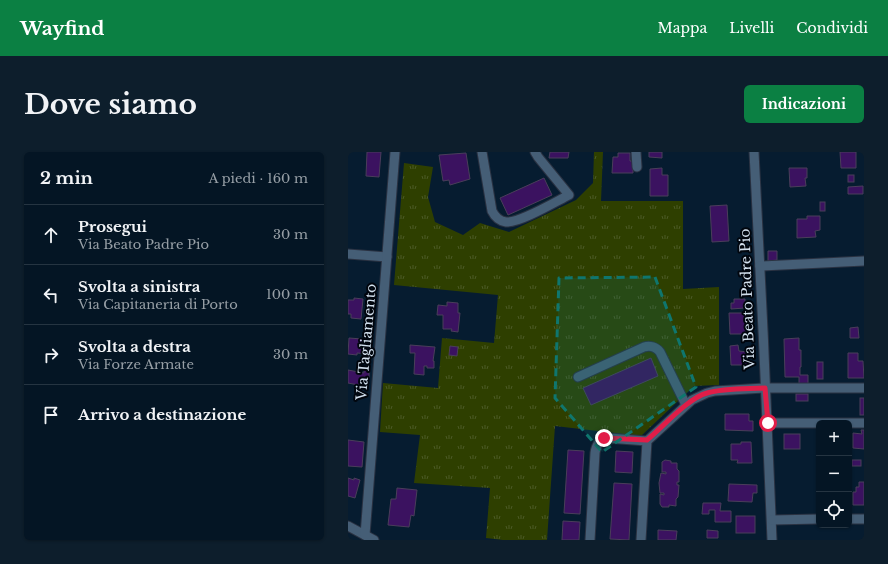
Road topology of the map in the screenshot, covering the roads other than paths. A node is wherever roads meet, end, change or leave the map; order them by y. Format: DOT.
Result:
graph roads {
  1 [pos="395,152"];
  2 [pos="482,152"];
  3 [pos="536,152"];
  4 [pos="636,152"];
  5 [pos="754,152"];
  6 [pos="637,167"];
  7 [pos="348,254"];
  8 [pos="387,257"];
  9 [pos="864,261"];
  10 [pos="760,266"];
  11 [pos="578,377"];
  12 [pos="765,388"];
  13 [pos="864,388"];
  14 [pos="686,405"];
  15 [pos="768,423"];
  16 [pos="864,423"];
  17 [pos="647,440"];
  18 [pos="816,519"];
  19 [pos="852,519"];
  20 [pos="864,519"];
  21 [pos="772,520"];
  22 [pos="348,526"];
  23 [pos="370,538"];
  24 [pos="590,540"];
  25 [pos="641,540"];
  26 [pos="772,540"];
  1 -- 8 [label="street, Via Tagliamento"];
  2 -- 3 [label="street"];
  4 -- 6 [label="street"];
  5 -- 10 [label="street, Via Beato Padre Pio"];
  7 -- 8 [label="street"];
  8 -- 23 [label="street, Via Tagliamento"];
  9 -- 10 [label="street"];
  10 -- 12 [label="street, Via Beato Padre Pio"];
  11 -- 14 [label="street"];
  12 -- 13 [label="street"];
  12 -- 14 [label="street"];
  12 -- 15 [label="street, Via Beato Padre Pio"];
  14 -- 17 [label="street"];
  15 -- 16 [label="street"];
  15 -- 21 [label="street, Via Beato Padre Pio"];
  17 -- 24 [label="street"];
  17 -- 25 [label="street"];
  18 -- 21 [label="street"];
  19 -- 20 [label="street"];
  21 -- 26 [label="street, Via Beato Padre Pio"];
  22 -- 23 [label="street"];
}
